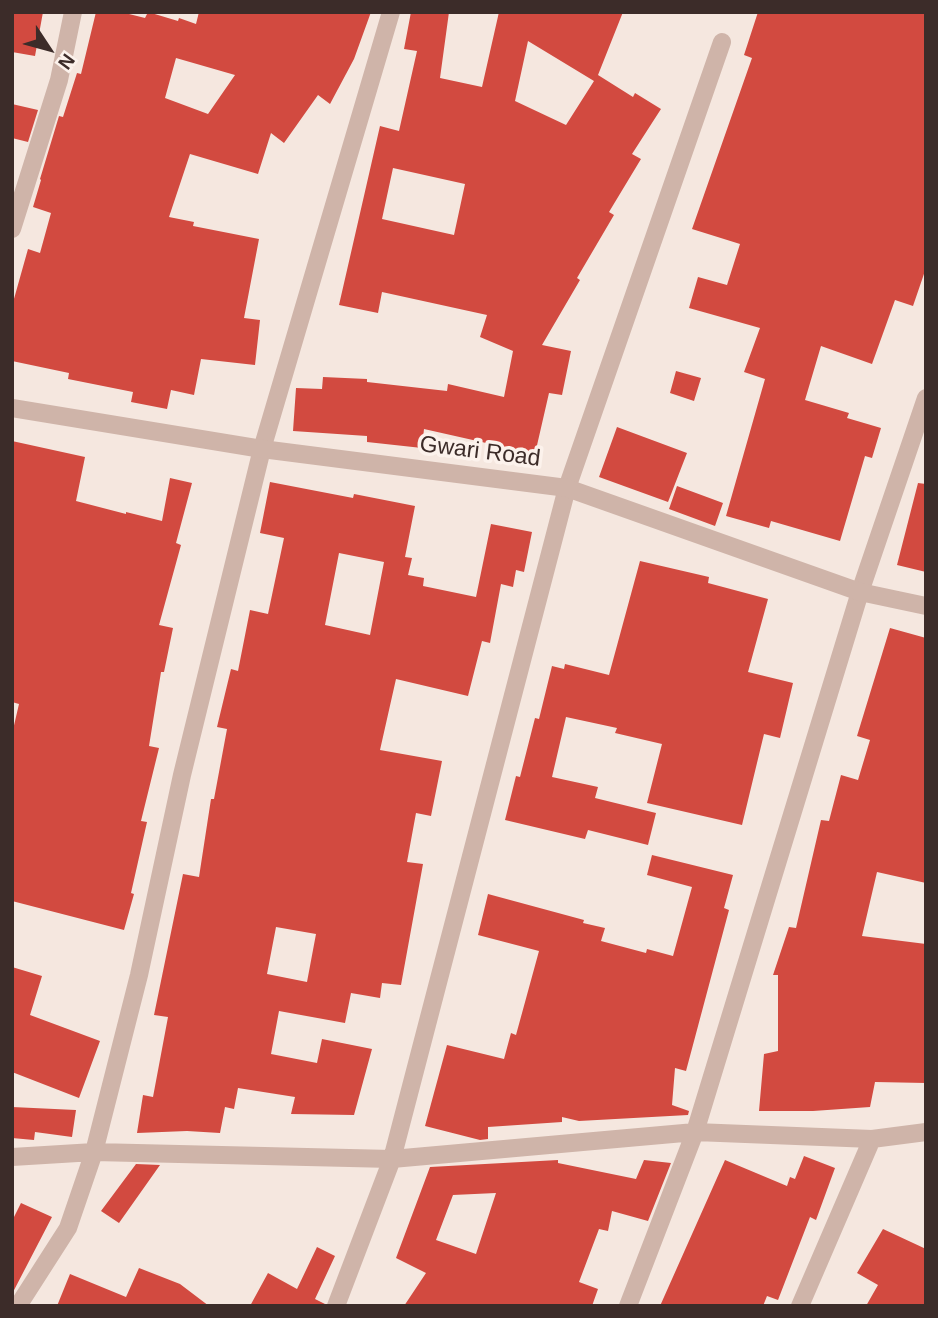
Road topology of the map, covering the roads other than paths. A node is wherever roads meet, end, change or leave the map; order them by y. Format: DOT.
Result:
graph roads {
  1 [pos="73,12"];
  2 [pos="391,12"];
  3 [pos="722,42"];
  4 [pos="12,229"];
  5 [pos="926,398"];
  6 [pos="12,408"];
  7 [pos="262,449"];
  8 [pos="567,488"];
  9 [pos="860,592"];
  10 [pos="926,606"];
  11 [pos="695,1132"];
  12 [pos="926,1132"];
  13 [pos="872,1139"];
  14 [pos="94,1152"];
  15 [pos="12,1157"];
  16 [pos="392,1159"];
  17 [pos="18,1306"];
  18 [pos="337,1306"];
  19 [pos="628,1306"];
  20 [pos="800,1306"];
  1 -- 4 [label="street"];
  2 -- 7 [label="street"];
  3 -- 8 [label="street"];
  5 -- 9 [label="street"];
  6 -- 7 [label="street, Gwari Road"];
  7 -- 8 [label="street, Gwari Road"];
  7 -- 14 [label="street"];
  8 -- 9 [label="street, Gwari Road"];
  8 -- 16 [label="street"];
  9 -- 10 [label="street, Gwari Road"];
  9 -- 11 [label="street"];
  11 -- 13 [label="street"];
  11 -- 16 [label="street"];
  11 -- 19 [label="street"];
  12 -- 13 [label="street"];
  13 -- 20 [label="street"];
  14 -- 15 [label="street"];
  14 -- 16 [label="street"];
  14 -- 17 [label="street"];
  16 -- 18 [label="street"];
}
